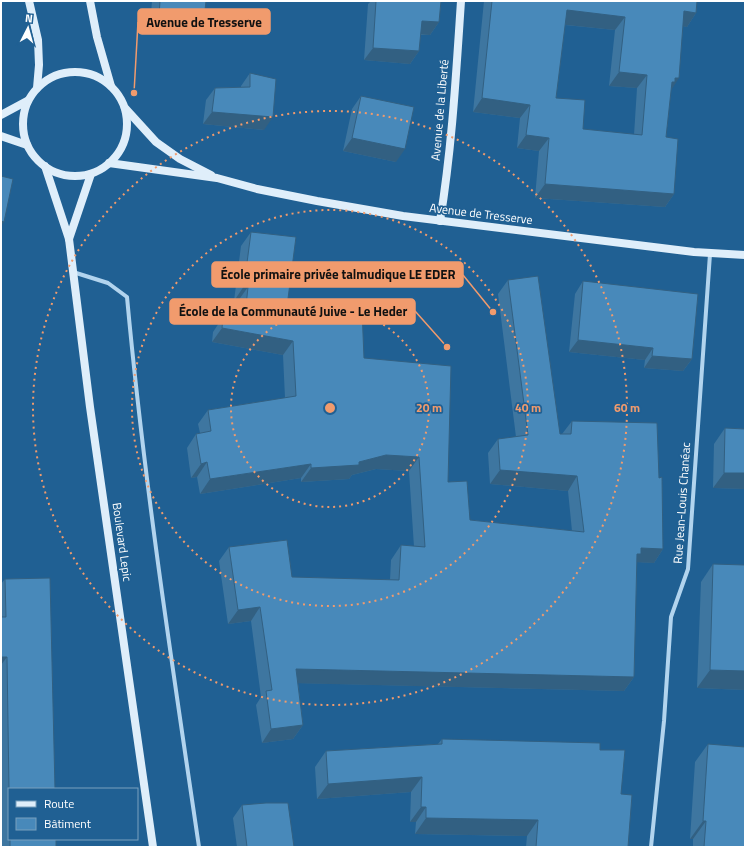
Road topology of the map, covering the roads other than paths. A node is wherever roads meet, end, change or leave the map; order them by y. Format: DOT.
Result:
graph roads {
  1 [pos="29,1"];
  2 [pos="90,1"];
  3 [pos="461,1"];
  4 [pos="111,86"];
  5 [pos="37,88"];
  6 [pos="27,101"];
  7 [pos="124,107"];
  8 [pos="1,115"];
  9 [pos="1,136"];
  10 [pos="27,145"];
  11 [pos="109,163"];
  12 [pos="45,166"];
  13 [pos="91,174"];
  14 [pos="216,178"];
  15 [pos="440,221"];
  16 [pos="69,239"];
  17 [pos="710,254"];
  18 [pos="745,255"];
  19 [pos="73,272"];
  20 [pos="153,847"];
  21 [pos="199,847"];
  22 [pos="651,847"];
  1 -- 5 [label="main road"];
  2 -- 4 [label="main road"];
  3 -- 15 [label="main road, Avenue de la Liberté"];
  4 -- 5 [label="main road"];
  4 -- 7 [label="main road"];
  5 -- 6 [label="main road"];
  6 -- 8 [label="main road"];
  6 -- 10 [label="main road"];
  7 -- 11 [label="main road"];
  7 -- 14 [label="main road, Avenue de Tresserve"];
  9 -- 10 [label="main road"];
  10 -- 12 [label="main road"];
  11 -- 13 [label="main road"];
  11 -- 14 [label="main road, Avenue de Tresserve"];
  12 -- 13 [label="main road"];
  12 -- 16 [label="main road, Boulevard Lepic"];
  13 -- 16 [label="main road, Boulevard Lepic"];
  14 -- 15 [label="main road, Avenue de Tresserve"];
  15 -- 17 [label="main road, Avenue de Tresserve"];
  16 -- 19 [label="main road, Boulevard Lepic"];
  17 -- 18 [label="main road, Avenue de Tresserve"];
  17 -- 22 [label="street, Rue Jean-Louis Chanéac"];
  19 -- 20 [label="main road, Boulevard Lepic"];
  19 -- 21 [label="street"];
}
